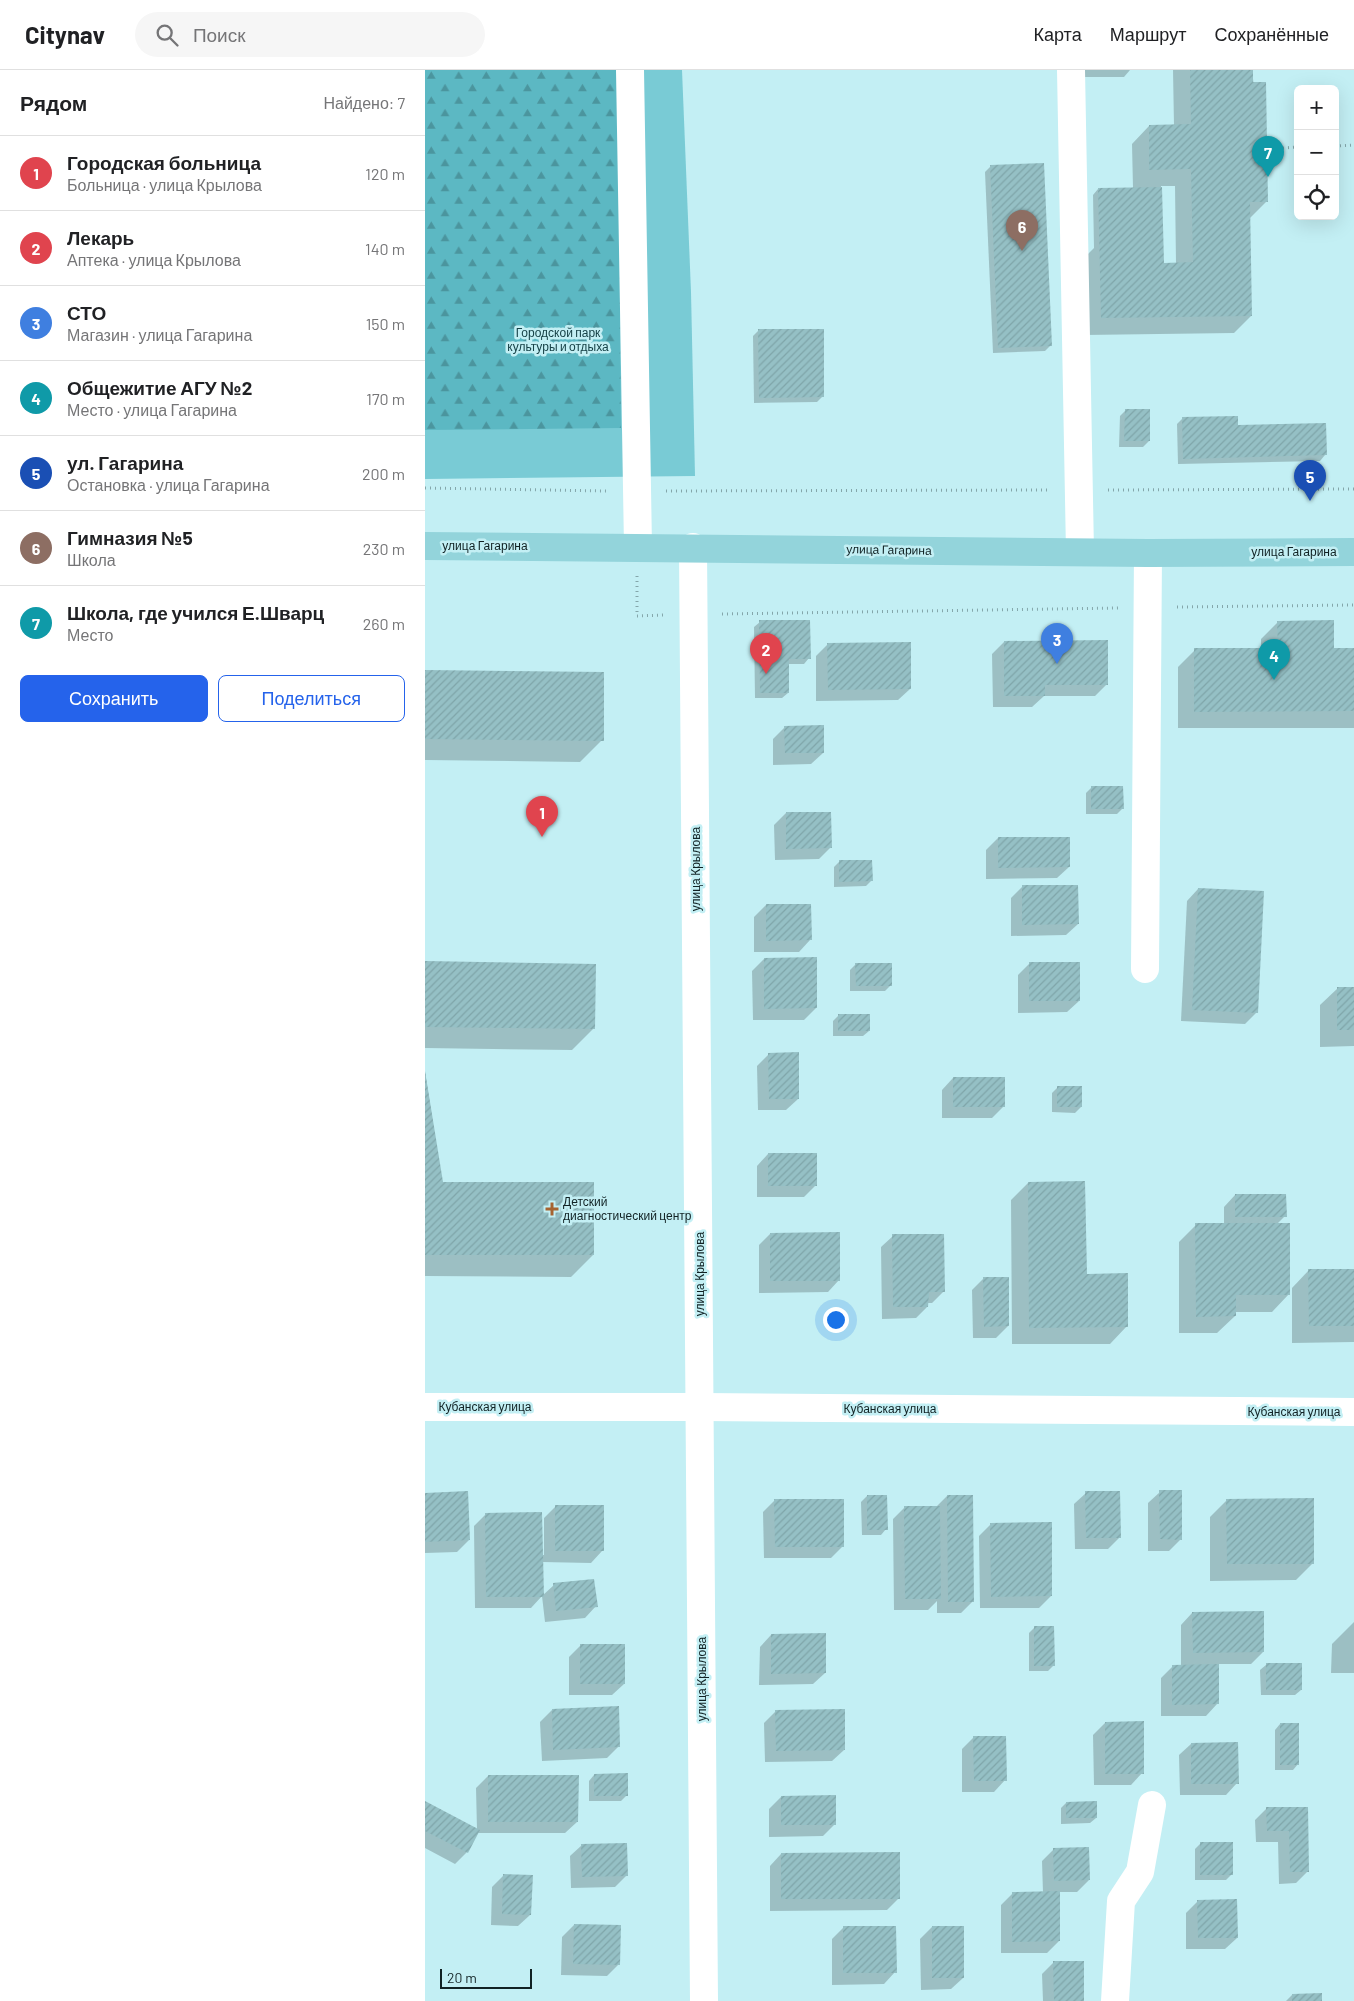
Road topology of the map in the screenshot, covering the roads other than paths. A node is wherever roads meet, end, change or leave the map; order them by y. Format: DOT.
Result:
graph roads {
  1 [pos="630,70"];
  2 [pos="1071,70"];
  3 [pos="425,546"];
  4 [pos="638,547"];
  5 [pos="693,548"];
  6 [pos="1080,552"];
  7 [pos="1148,552"];
  8 [pos="1354,552"];
  9 [pos="1145,969"];
  10 [pos="425,1407"];
  11 [pos="701,1407"];
  12 [pos="1354,1412"];
  13 [pos="1152,1805"];
  14 [pos="704,2001"];
  15 [pos="1115,2001"];
  1 -- 4 [label="street"];
  2 -- 6 [label="street"];
  3 -- 4 [label="main road, улица Гагарина"];
  4 -- 5 [label="main road, улица Гагарина"];
  5 -- 6 [label="main road, улица Гагарина"];
  5 -- 11 [label="street, улица Крылова"];
  6 -- 7 [label="main road, улица Гагарина"];
  7 -- 8 [label="main road, улица Гагарина"];
  7 -- 9 [label="street"];
  10 -- 11 [label="street, Кубанская улица"];
  11 -- 12 [label="street, Кубанская улица"];
  11 -- 14 [label="street, улица Крылова"];
  13 -- 15 [label="street"];
}
